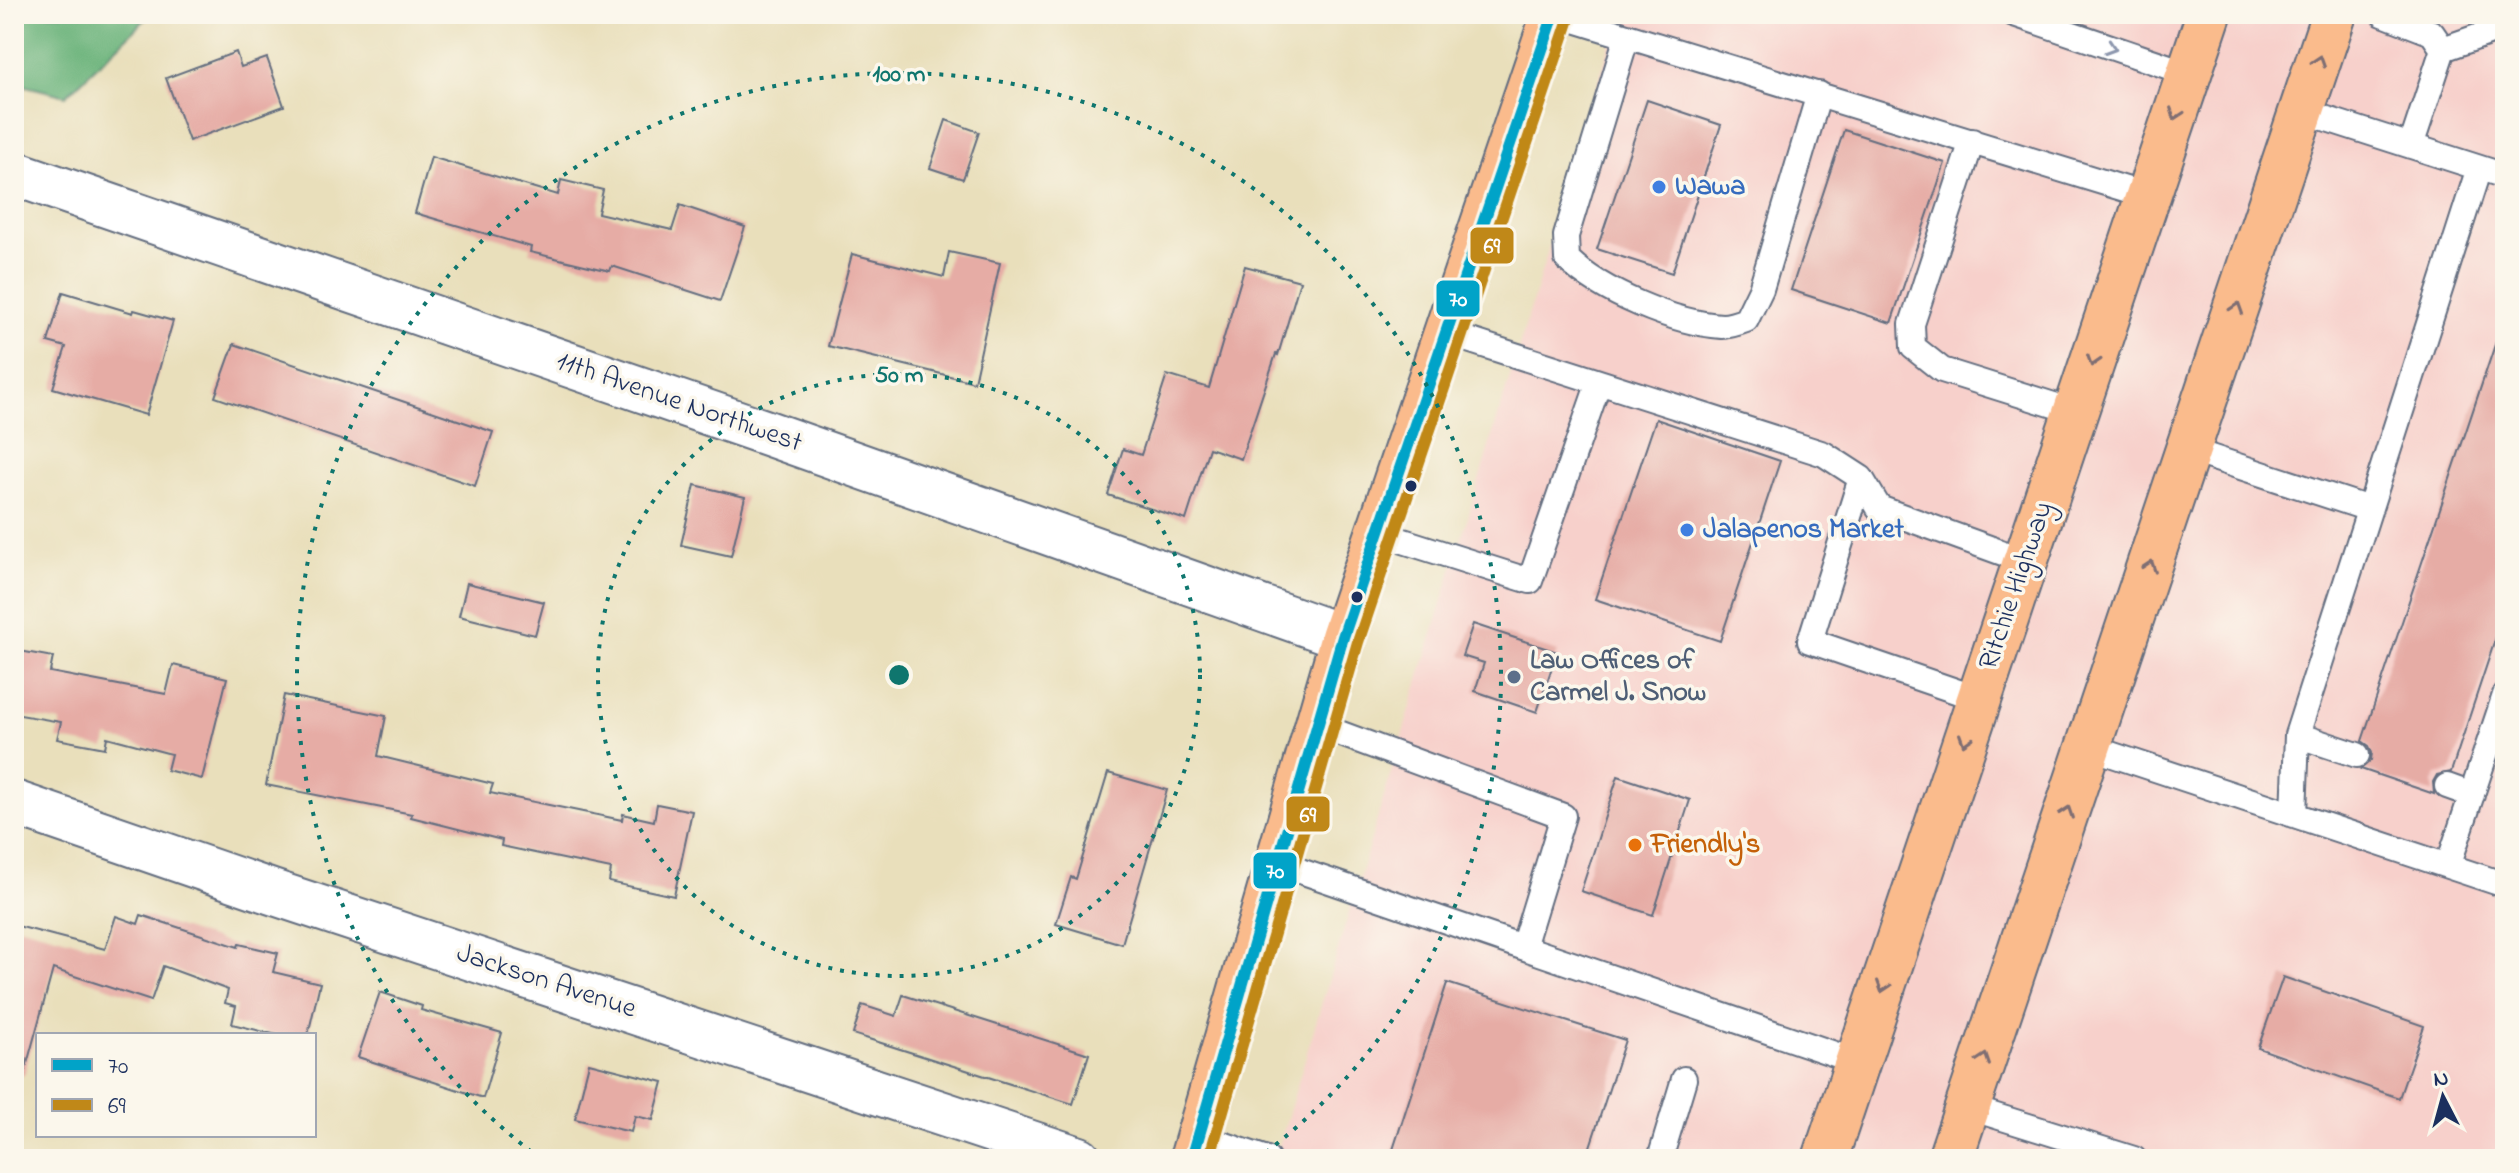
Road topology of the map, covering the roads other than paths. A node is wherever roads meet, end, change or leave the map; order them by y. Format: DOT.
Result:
graph roads {
  1 [pos="1554,14"];
  2 [pos="2209,14"];
  3 [pos="2334,14"];
  4 [pos="2383,14"];
  5 [pos="2030,17"];
  6 [pos="2505,23"];
  7 [pos="1627,36"];
  8 [pos="2443,49"];
  9 [pos="2190,74"];
  10 [pos="1819,94"];
  11 [pos="2302,111"];
  12 [pos="1972,141"];
  13 [pos="2411,146"];
  14 [pos="2479,168"];
  15 [pos="14,173"];
  16 [pos="2505,176"];
  17 [pos="2148,196"];
  18 [pos="1446,333"];
  19 [pos="1599,382"];
  20 [pos="2076,412"];
  21 [pos="2189,450"];
  22 [pos="1861,478"];
  23 [pos="2369,509"];
  24 [pos="1378,533"];
  25 [pos="2025,561"];
  26 [pos="1343,637"];
  27 [pos="2505,695"];
  28 [pos="1979,699"];
  29 [pos="1317,725"];
  30 [pos="2297,735"];
  31 [pos="2089,747"];
  32 [pos="2357,755"];
  33 [pos="2447,786"];
  34 [pos="2472,795"];
  35 [pos="14,803"];
  36 [pos="2294,815"];
  37 [pos="1277,863"];
  38 [pos="2448,866"];
  39 [pos="2505,885"];
  40 [pos="1523,947"];
  41 [pos="1858,1062"];
  42 [pos="1684,1079"];
  43 [pos="1967,1107"];
  44 [pos="1196,1147"];
  45 [pos="2128,1158"];
  46 [pos="1079,1159"];
  47 [pos="1267,1159"];
  48 [pos="1660,1159"];
  49 [pos="1825,1159"];
  50 [pos="1950,1159"];
  1 -- 7 [label="lane"];
  1 -- 18 [label="main road"];
  2 -- 9 [label="main road, Ritchie Highway"];
  11 -- 3 [label="main road, one-way"];
  4 -- 8 [label="lane"];
  5 -- 9 [label="lane, one-way"];
  6 -- 8 [label="lane"];
  7 -- 10 [label="lane"];
  7 -- 10 [label="lane"];
  8 -- 13 [label="lane"];
  9 -- 17 [label="main road, Ritchie Highway, one-way"];
  10 -- 12 [label="lane"];
  11 -- 13 [label="lane"];
  21 -- 11 [label="main road, one-way"];
  12 -- 17 [label="lane"];
  12 -- 20 [label="lane"];
  13 -- 14 [label="lane"];
  14 -- 16 [label="lane"];
  14 -- 23 [label="lane"];
  15 -- 26 [label="street, 11th Avenue Northwest"];
  17 -- 20 [label="main road, Ritchie Highway, one-way"];
  18 -- 19 [label="lane"];
  18 -- 24 [label="main road"];
  19 -- 22 [label="lane"];
  19 -- 24 [label="lane"];
  20 -- 25 [label="main road, Ritchie Highway"];
  21 -- 23 [label="lane"];
  31 -- 21 [label="main road, one-way"];
  22 -- 25 [label="lane"];
  22 -- 28 [label="lane"];
  23 -- 30 [label="lane"];
  24 -- 26 [label="main road"];
  25 -- 28 [label="main road, Ritchie Highway"];
  26 -- 29 [label="main road"];
  27 -- 34 [label="lane"];
  28 -- 41 [label="main road, Ritchie Highway, one-way"];
  29 -- 37 [label="main road"];
  29 -- 40 [label="lane"];
  30 -- 32 [label="lane"];
  30 -- 36 [label="lane"];
  31 -- 36 [label="lane"];
  43 -- 31 [label="main road, one-way"];
  33 -- 34 [label="lane"];
  34 -- 38 [label="lane"];
  35 -- 46 [label="street, Jackson Avenue"];
  36 -- 38 [label="lane"];
  37 -- 40 [label="lane"];
  37 -- 44 [label="main road"];
  38 -- 39 [label="lane"];
  40 -- 41 [label="lane"];
  41 -- 49 [label="main road, Ritchie Highway"];
  42 -- 48 [label="lane"];
  43 -- 45 [label="lane"];
  43 -- 50 [label="main road"];
  44 -- 47 [label="lane"];
}
